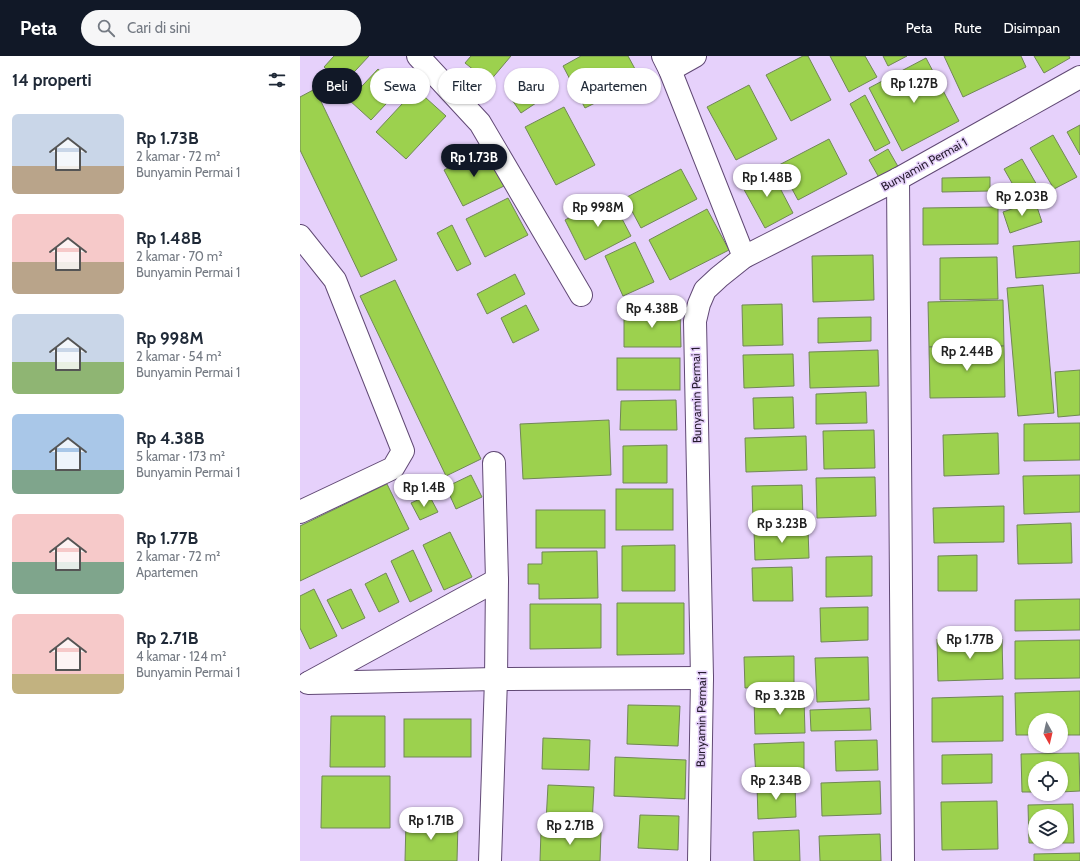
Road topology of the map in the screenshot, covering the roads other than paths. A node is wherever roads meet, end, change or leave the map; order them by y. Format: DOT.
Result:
graph roads {
  1 [pos="418,56"];
  2 [pos="695,56"];
  3 [pos="667,63"];
  4 [pos="1080,77"];
  5 [pos="898,179"];
  6 [pos="300,236"];
  7 [pos="744,257"];
  8 [pos="581,295"];
  9 [pos="494,463"];
  10 [pos="300,512"];
  11 [pos="497,580"];
  12 [pos="702,678"];
  13 [pos="496,679"];
  14 [pos="304,684"];
  15 [pos="490,861"];
  16 [pos="699,861"];
  17 [pos="903,861"];
  1 -- 8 [label="street"];
  2 -- 3 [label="street"];
  3 -- 7 [label="street"];
  4 -- 5 [label="street, Bunyamin Permai 1"];
  5 -- 7 [label="street, Bunyamin Permai 1"];
  5 -- 17 [label="street"];
  6 -- 10 [label="street"];
  7 -- 12 [label="street, Bunyamin Permai 1"];
  9 -- 11 [label="street"];
  11 -- 13 [label="street"];
  11 -- 14 [label="street"];
  12 -- 13 [label="street"];
  12 -- 16 [label="street, Bunyamin Permai 1"];
  13 -- 14 [label="street"];
  13 -- 15 [label="street"];
}
